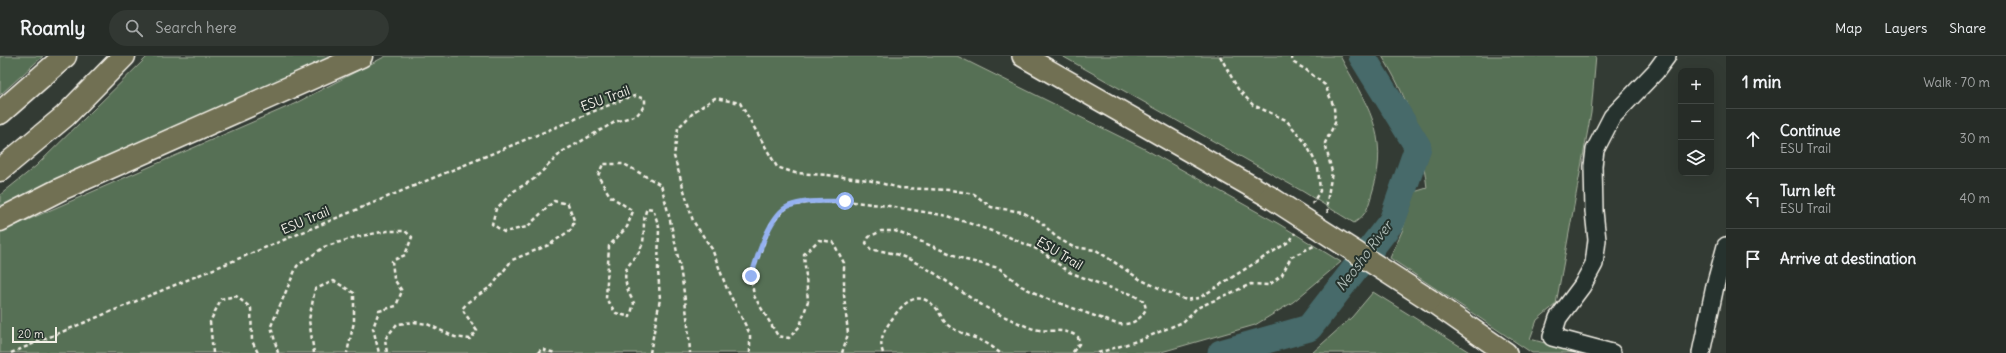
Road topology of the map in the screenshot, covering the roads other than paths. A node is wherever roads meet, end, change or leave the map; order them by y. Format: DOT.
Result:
graph roads {
  1 [pos="65,56"];
  2 [pos="124,56"];
  3 [pos="361,56"];
  4 [pos="1023,56"];
  5 [pos="1667,56"];
  6 [pos="0,113"];
  7 [pos="0,170"];
  8 [pos="0,220"];
  9 [pos="1726,246"];
  10 [pos="1506,353"];
  11 [pos="1612,353"];
  12 [pos="1701,353"];
  1 -- 6 [label="highway"];
  2 -- 7 [label="highway"];
  3 -- 8 [label="highway"];
  4 -- 10 [label="main road, bridge"];
  5 -- 11 [label="street"];
  9 -- 12 [label="street"];
}
